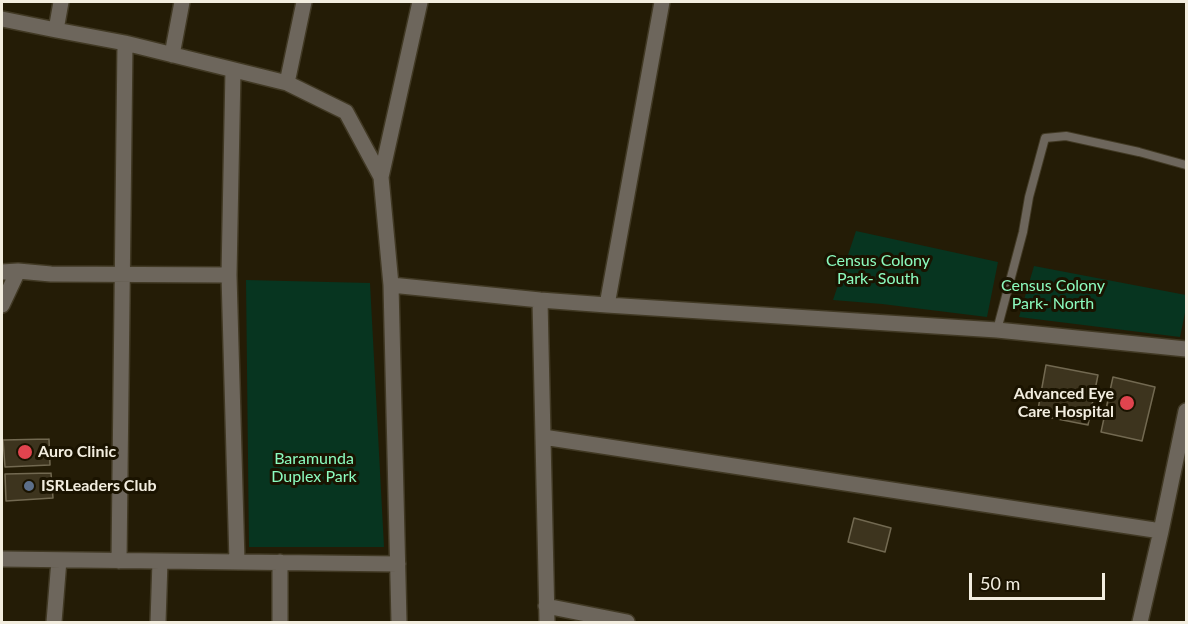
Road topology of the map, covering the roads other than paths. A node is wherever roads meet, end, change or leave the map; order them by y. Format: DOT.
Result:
graph roads {
  1 [pos="61,2"];
  2 [pos="182,2"];
  3 [pos="304,2"];
  4 [pos="420,2"];
  5 [pos="662,2"];
  6 [pos="2,19"];
  7 [pos="56,30"];
  8 [pos="125,43"];
  9 [pos="172,55"];
  10 [pos="233,70"];
  11 [pos="287,83"];
  12 [pos="1186,165"];
  13 [pos="381,177"];
  14 [pos="18,271"];
  15 [pos="2,272"];
  16 [pos="122,274"];
  17 [pos="229,275"];
  18 [pos="391,285"];
  19 [pos="540,300"];
  20 [pos="2,305"];
  21 [pos="607,305"];
  22 [pos="997,330"];
  23 [pos="1186,349"];
  24 [pos="1186,411"];
  25 [pos="543,437"];
  26 [pos="1161,531"];
  27 [pos="2,559"];
  28 [pos="59,560"];
  29 [pos="119,561"];
  30 [pos="160,561"];
  31 [pos="237,562"];
  32 [pos="280,562"];
  33 [pos="398,564"];
  34 [pos="546,606"];
  35 [pos="54,622"];
  36 [pos="158,622"];
  37 [pos="280,622"];
  38 [pos="399,622"];
  39 [pos="547,622"];
  40 [pos="627,622"];
  41 [pos="1140,622"];
  1 -- 7 [label="street"];
  2 -- 9 [label="street"];
  3 -- 11 [label="street"];
  4 -- 13 [label="street"];
  5 -- 21 [label="street"];
  6 -- 7 [label="street"];
  7 -- 8 [label="street"];
  8 -- 9 [label="street"];
  8 -- 16 [label="street"];
  9 -- 10 [label="street"];
  10 -- 11 [label="street"];
  10 -- 17 [label="street"];
  11 -- 13 [label="street"];
  12 -- 22 [label="lane"];
  13 -- 18 [label="street"];
  14 -- 15 [label="street"];
  14 -- 16 [label="street"];
  14 -- 20 [label="street"];
  16 -- 17 [label="street"];
  16 -- 29 [label="street"];
  17 -- 31 [label="street"];
  18 -- 19 [label="street"];
  18 -- 33 [label="street"];
  19 -- 21 [label="street"];
  19 -- 25 [label="street"];
  21 -- 22 [label="street"];
  22 -- 23 [label="street"];
  24 -- 26 [label="street"];
  25 -- 26 [label="street"];
  25 -- 34 [label="street"];
  26 -- 41 [label="street"];
  27 -- 28 [label="street"];
  28 -- 29 [label="street"];
  28 -- 35 [label="street"];
  29 -- 30 [label="street"];
  30 -- 31 [label="street"];
  30 -- 36 [label="street"];
  31 -- 32 [label="street"];
  32 -- 33 [label="street"];
  32 -- 37 [label="street"];
  33 -- 38 [label="street"];
  34 -- 39 [label="street"];
  34 -- 40 [label="street"];
}
